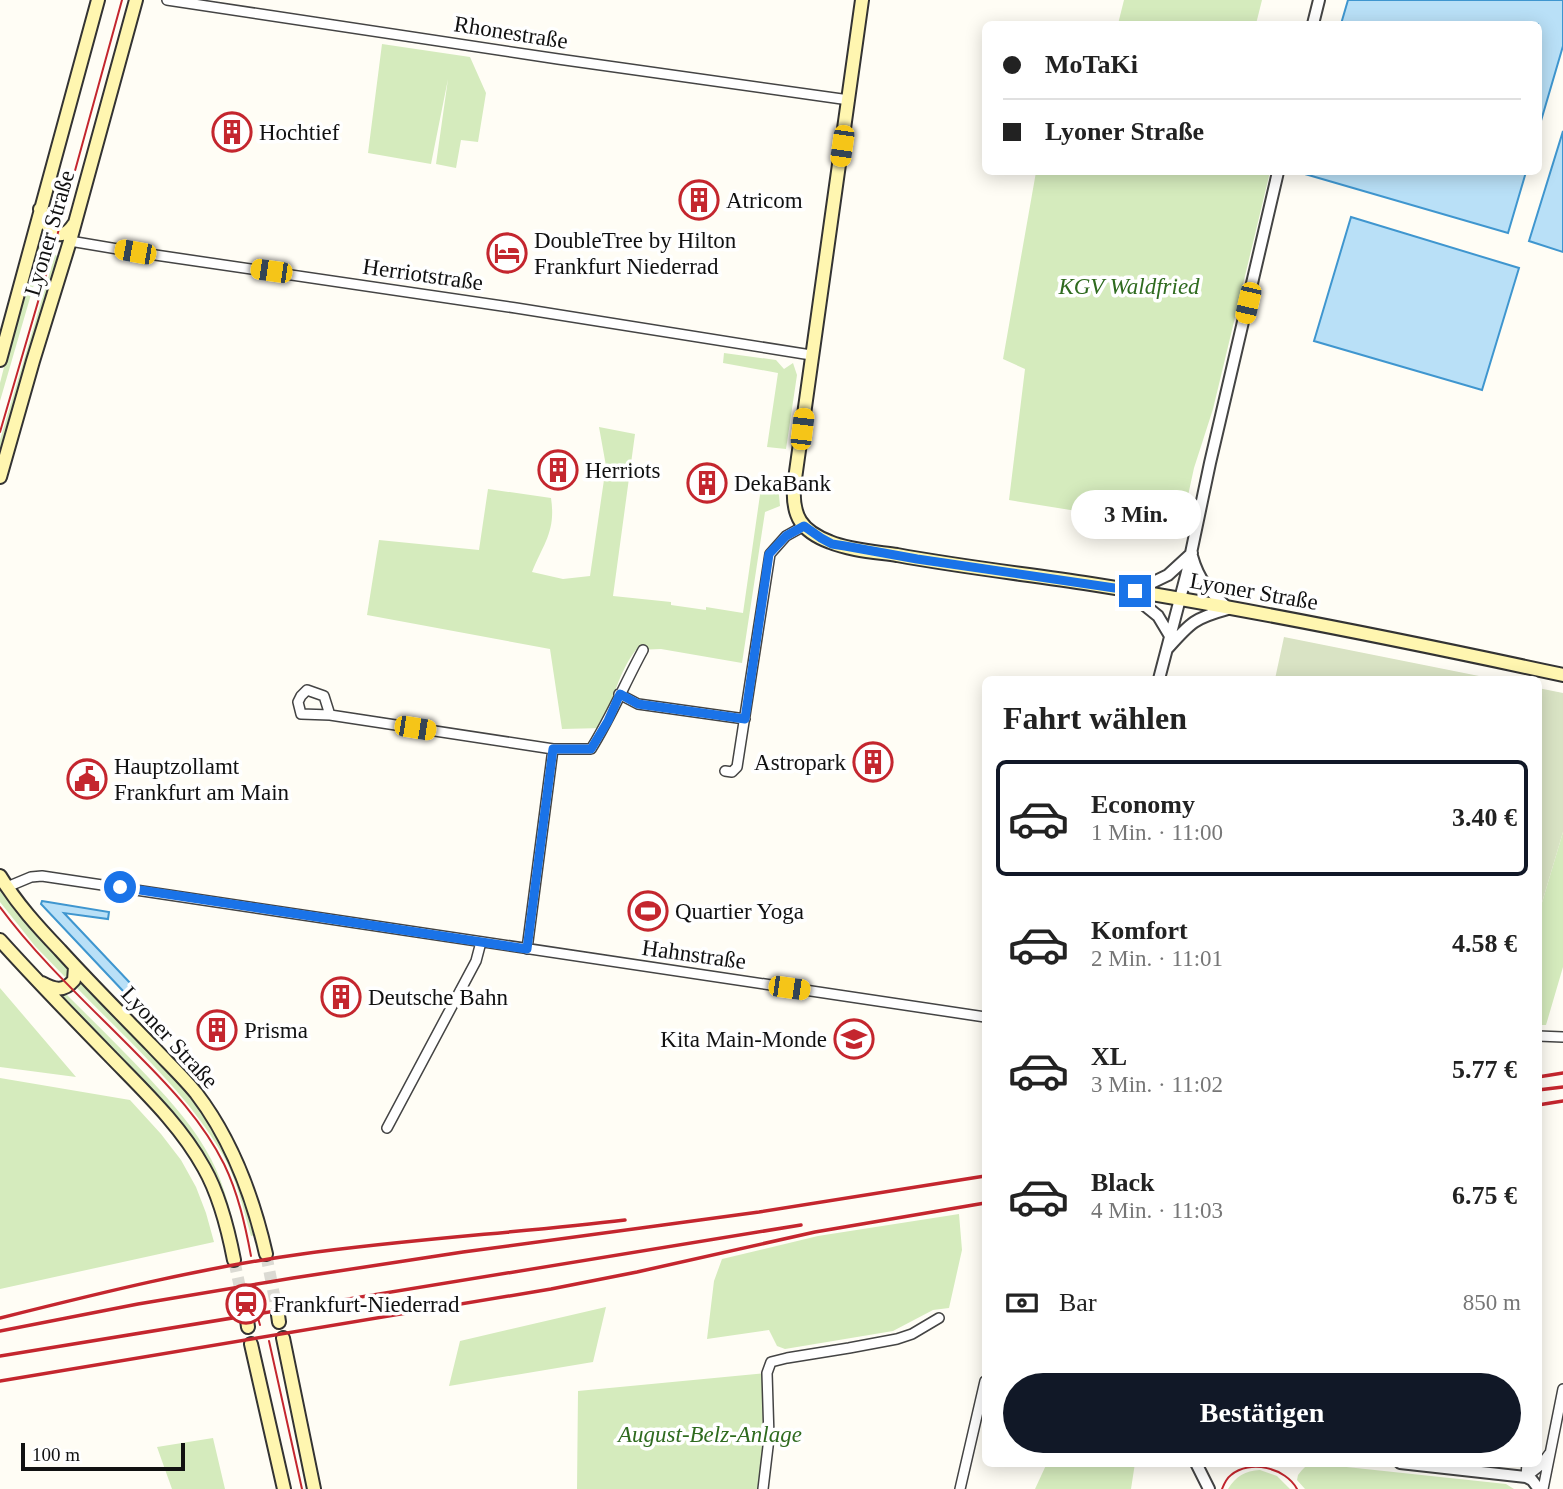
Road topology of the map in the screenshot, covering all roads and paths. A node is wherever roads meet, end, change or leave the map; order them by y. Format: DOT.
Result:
graph roads {
  1 [pos="98,0"];
  2 [pos="136,0"];
  3 [pos="167,0"];
  4 [pos="862,0"];
  5 [pos="1319,0"];
  6 [pos="1314,21"];
  7 [pos="849,100"];
  8 [pos="1277,175"];
  9 [pos="40,209"];
  10 [pos="74,224"];
  11 [pos="70,241"];
  12 [pos="811,355"];
  13 [pos="0,360"];
  14 [pos="0,477"];
  15 [pos="804,526"];
  16 [pos="1192,553"];
  17 [pos="1130,591"];
  18 [pos="1181,599"];
  19 [pos="1228,608"];
  20 [pos="1170,636"];
  21 [pos="643,650"];
  22 [pos="1166,650"];
  23 [pos="1563,675"];
  24 [pos="1160,676"];
  25 [pos="620,694"];
  26 [pos="330,715"];
  27 [pos="745,719"];
  28 [pos="553,749"];
  29 [pos="725,771"];
  30 [pos="3,881"];
  31 [pos="0,940"];
  32 [pos="481,942"];
  33 [pos="527,949"];
  34 [pos="75,967"];
  35 [pos="39,982"];
  36 [pos="982,1017"];
  37 [pos="1542,1036"];
  38 [pos="1563,1037"];
  39 [pos="387,1128"];
  40 [pos="266,1254"];
  41 [pos="234,1260"];
  42 [pos="939,1318"];
  43 [pos="283,1338"];
  44 [pos="251,1344"];
  45 [pos="1563,1389"];
  46 [pos="982,1394"];
  47 [pos="1552,1450"];
  48 [pos="1542,1463"];
  49 [pos="1199,1467"];
  50 [pos="1436,1467"];
  51 [pos="1526,1467"];
  52 [pos="1537,1467"];
  53 [pos="1525,1477"];
  54 [pos="284,1489"];
  55 [pos="314,1489"];
  56 [pos="763,1489"];
  57 [pos="960,1489"];
  58 [pos="1209,1489"];
  59 [pos="1541,1489"];
  1 -- 9 [label="main road, Lyoner Straße"];
  2 -- 10 [label="main road, Lyoner Straße"];
  3 -- 7 [label="street, Rhonestraße"];
  4 -- 7 [label="main road"];
  5 -- 6 [label="street"];
  7 -- 12 [label="main road"];
  8 -- 16 [label="street"];
  9 -- 10 [label="main road"];
  9 -- 13 [label="main road, Lyoner Straße"];
  10 -- 11 [label="main road, Lyoner Straße"];
  11 -- 12 [label="street, Herriotstraße"];
  11 -- 14 [label="main road, Lyoner Straße"];
  12 -- 15 [label="main road"];
  15 -- 17 [label="main road, Lyoner Straße"];
  15 -- 27 [label="street"];
  16 -- 17 [label="street"];
  16 -- 18 [label="street"];
  16 -- 19 [label="street"];
  17 -- 18 [label="main road, Lyoner Straße"];
  17 -- 20 [label="street"];
  18 -- 19 [label="main road, Lyoner Straße"];
  18 -- 20 [label="street"];
  19 -- 22 [label="street"];
  19 -- 23 [label="main road, Lyoner Straße"];
  20 -- 22 [label="street"];
  21 -- 25 [label="street"];
  22 -- 24 [label="street"];
  25 -- 27 [label="street"];
  25 -- 28 [label="street"];
  26 -- 28 [label="street"];
  27 -- 29 [label="street"];
  28 -- 33 [label="street"];
  30 -- 32 [label="street, Hahnstraße"];
  30 -- 34 [label="main road, Lyoner Straße"];
  31 -- 35 [label="main road"];
  32 -- 33 [label="street, Hahnstraße"];
  32 -- 39 [label="street"];
  33 -- 36 [label="street, Hahnstraße"];
  34 -- 35 [label="main road"];
  34 -- 40 [label="main road, Lyoner Straße"];
  35 -- 41 [label="main road"];
  37 -- 38 [label="street"];
  42 -- 56 [label="street"];
  43 -- 55 [label="main road"];
  44 -- 54 [label="main road"];
  45 -- 47 [label="street"];
  46 -- 57 [label="street"];
  47 -- 48 [label="street"];
  47 -- 59 [label="street"];
  49 -- 58 [label="street"];
  50 -- 53 [label="street"];
  51 -- 53 [label="street"];
  52 -- 53 [label="street"];
  53 -- 59 [label="street"];
}
